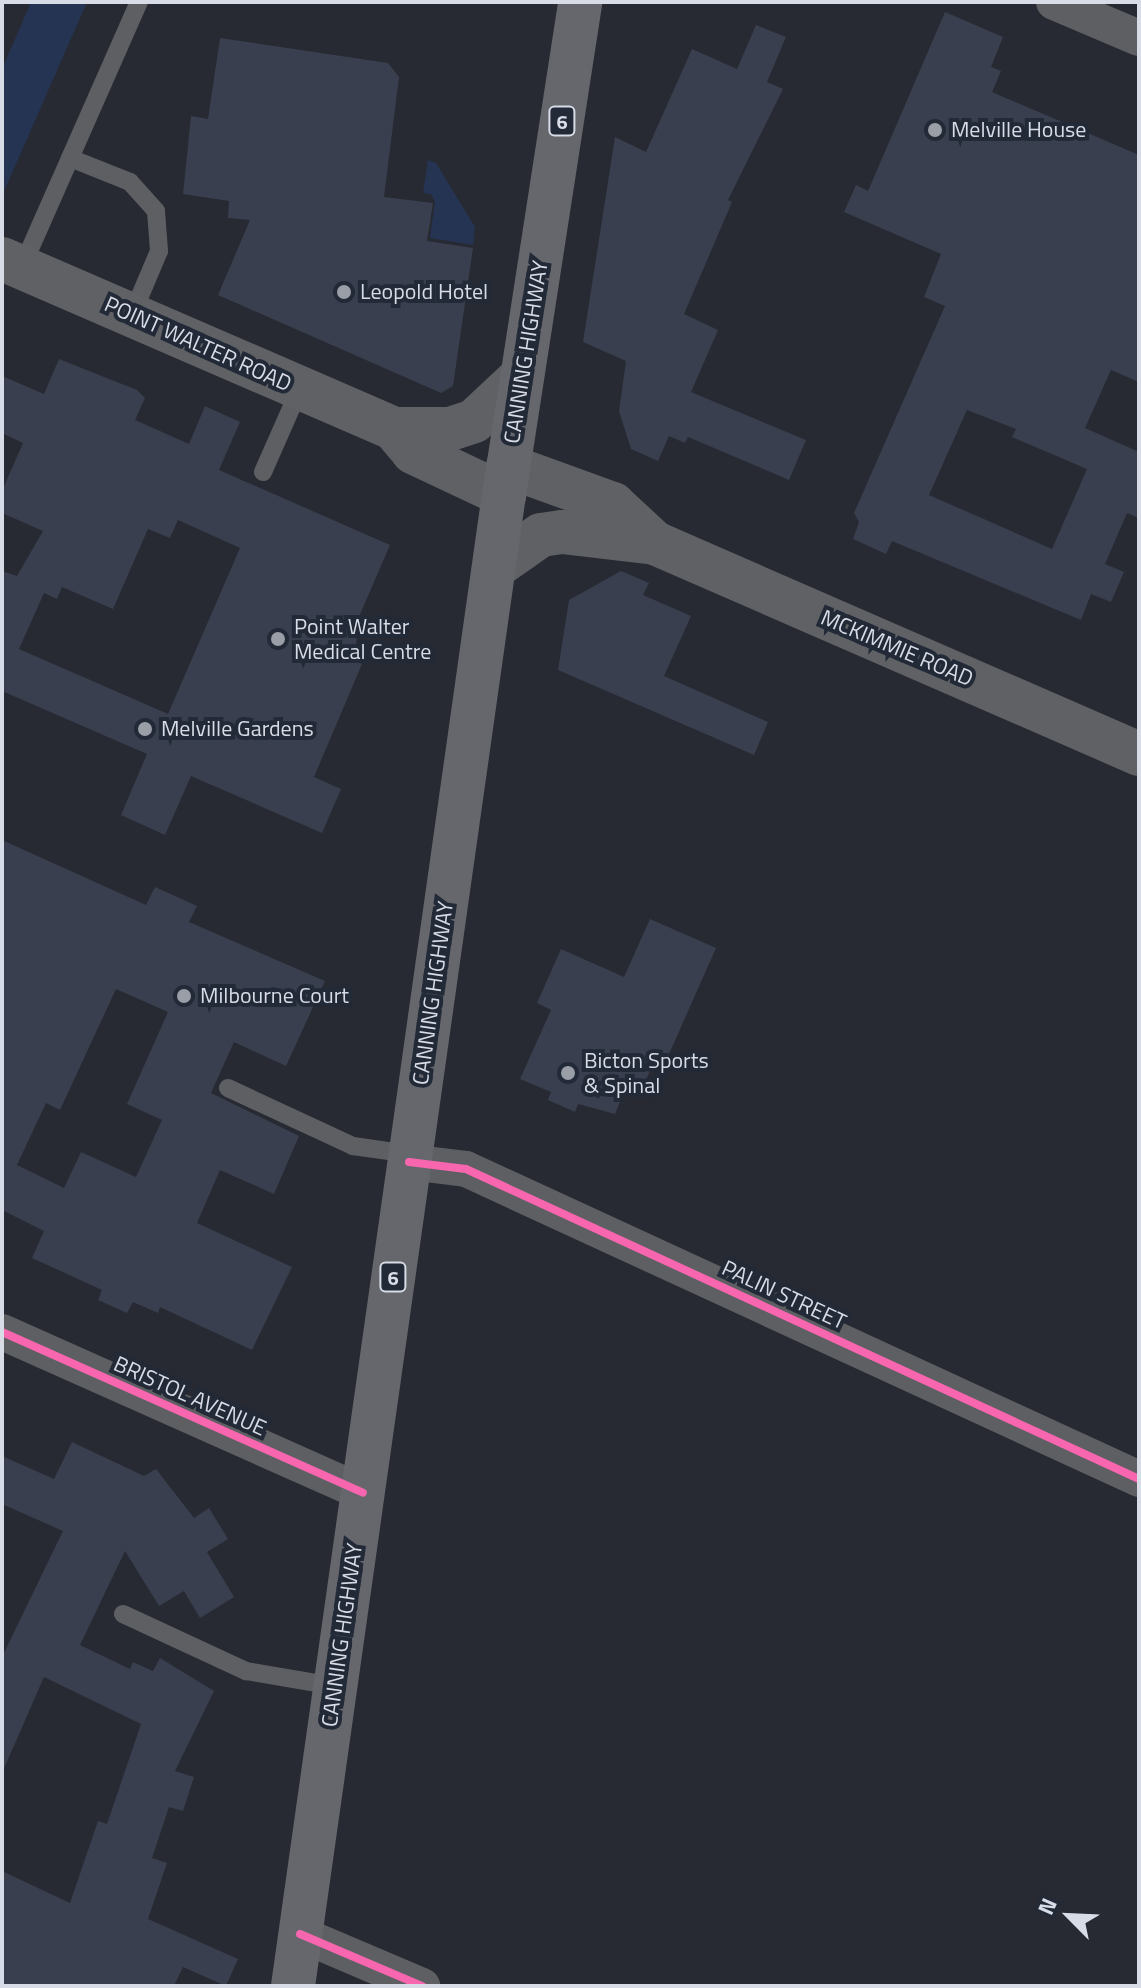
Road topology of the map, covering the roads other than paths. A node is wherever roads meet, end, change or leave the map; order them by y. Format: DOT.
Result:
graph roads {
  1 [pos="139,2"];
  2 [pos="580,2"];
  3 [pos="1054,2"];
  4 [pos="1139,38"];
  5 [pos="70,158"];
  6 [pos="12,263"];
  7 [pos="132,315"];
  8 [pos="521,377"];
  9 [pos="300,388"];
  10 [pos="394,429"];
  11 [pos="263,472"];
  12 [pos="506,480"];
  13 [pos="655,543"];
  14 [pos="494,568"];
  15 [pos="1139,754"];
  16 [pos="228,1088"];
  17 [pos="409,1158"];
  18 [pos="2,1332"];
  19 [pos="1139,1479"];
  20 [pos="363,1493"];
  21 [pos="123,1614"];
  22 [pos="335,1686"];
  23 [pos="300,1934"];
  24 [pos="293,1986"];
  25 [pos="422,1986"];
  1 -- 5 [label="lane"];
  2 -- 8 [label="highway, CANNING HIGHWAY / 6"];
  3 -- 4 [label="street"];
  5 -- 6 [label="lane"];
  5 -- 7 [label="lane"];
  6 -- 7 [label="main road, POINT WALTER ROAD"];
  7 -- 9 [label="main road, POINT WALTER ROAD"];
  8 -- 10 [label="main road, POINT WALTER ROAD"];
  8 -- 12 [label="highway, CANNING HIGHWAY / 6"];
  9 -- 10 [label="main road, POINT WALTER ROAD"];
  9 -- 11 [label="lane"];
  10 -- 12 [label="main road, POINT WALTER ROAD"];
  12 -- 13 [label="main road, MCKIMMIE ROAD"];
  12 -- 14 [label="highway, CANNING HIGHWAY / 6"];
  13 -- 14 [label="main road, MCKIMMIE ROAD"];
  13 -- 15 [label="main road, MCKIMMIE ROAD"];
  14 -- 17 [label="highway, CANNING HIGHWAY / 6"];
  16 -- 17 [label="lane"];
  17 -- 19 [label="street, PALIN STREET"];
  17 -- 20 [label="highway, CANNING HIGHWAY / 6"];
  18 -- 20 [label="street, BRISTOL AVENUE"];
  20 -- 22 [label="highway, CANNING HIGHWAY / 6"];
  21 -- 22 [label="lane"];
  22 -- 23 [label="highway, CANNING HIGHWAY / 6"];
  23 -- 24 [label="highway, CANNING HIGHWAY / 6"];
  23 -- 25 [label="street"];
}
